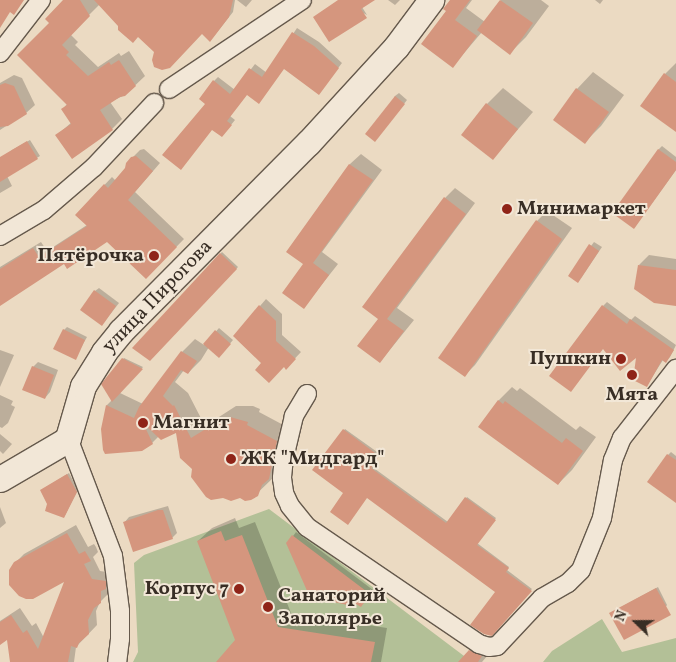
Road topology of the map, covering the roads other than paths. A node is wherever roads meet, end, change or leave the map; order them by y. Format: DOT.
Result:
graph roads {
  1 [pos="41,0"];
  2 [pos="302,0"];
  3 [pos="431,0"];
  4 [pos="0,53"];
  5 [pos="169,89"];
  6 [pos="154,103"];
  7 [pos="0,236"];
  8 [pos="676,369"];
  9 [pos="307,394"];
  10 [pos="68,438"];
  11 [pos="0,479"];
  12 [pos="117,662"];
  1 -- 4 [label="street"];
  2 -- 5 [label="street"];
  3 -- 10 [label="street, улица Пирогова"];
  6 -- 7 [label="street"];
  8 -- 9 [label="street"];
  10 -- 11 [label="street"];
  10 -- 12 [label="street"];
}
